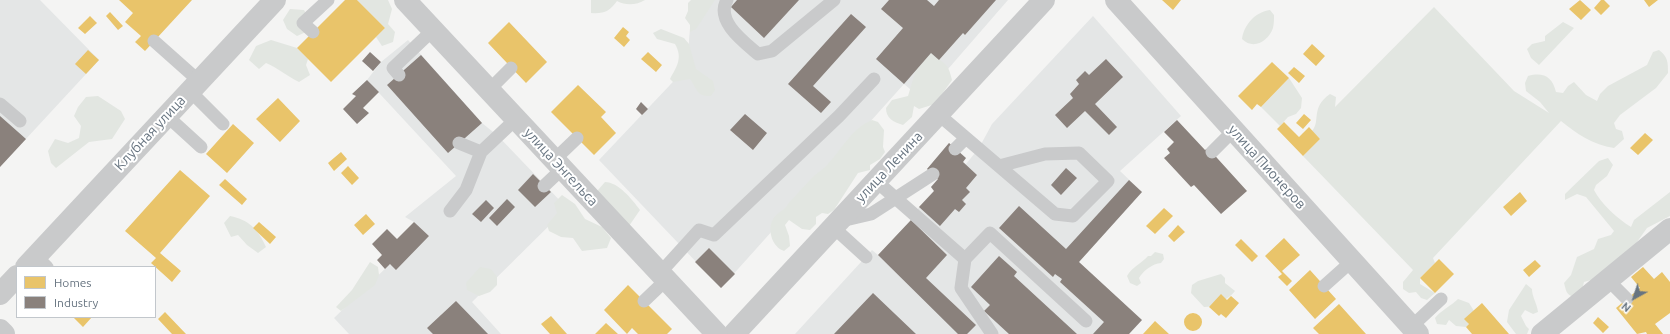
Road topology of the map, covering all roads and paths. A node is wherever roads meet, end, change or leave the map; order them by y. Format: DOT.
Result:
graph roads {
  1 [pos="275,0"];
  2 [pos="328,0"];
  3 [pos="405,0"];
  4 [pos="727,0"];
  5 [pos="834,0"];
  6 [pos="1044,0"];
  7 [pos="1116,0"];
  8 [pos="433,30"];
  9 [pos="313,32"];
  10 [pos="154,40"];
  11 [pos="511,68"];
  12 [pos="399,75"];
  13 [pos="874,79"];
  14 [pos="194,86"];
  15 [pos="488,90"];
  16 [pos="0,104"];
  17 [pos="938,114"];
  18 [pos="167,116"];
  19 [pos="516,119"];
  20 [pos="20,121"];
  21 [pos="223,124"];
  22 [pos="1234,130"];
  23 [pos="577,138"];
  24 [pos="966,138"];
  25 [pos="459,143"];
  26 [pos="201,147"];
  27 [pos="956,149"];
  28 [pos="481,152"];
  29 [pos="1212,152"];
  30 [pos="558,164"];
  31 [pos="999,166"];
  32 [pos="933,174"];
  33 [pos="876,181"];
  34 [pos="544,186"];
  35 [pos="896,198"];
  36 [pos="450,211"];
  37 [pos="835,225"];
  38 [pos="1670,229"];
  39 [pos="866,257"];
  40 [pos="965,259"];
  41 [pos="1352,261"];
  42 [pos="36,263"];
  43 [pos="663,276"];
  44 [pos="16,277"];
  45 [pos="1608,280"];
  46 [pos="1324,286"];
  47 [pos="0,294"];
  48 [pos="1440,299"];
  49 [pos="1627,299"];
  50 [pos="644,301"];
  51 [pos="1086,321"];
  52 [pos="0,330"];
  53 [pos="1415,330"];
  54 [pos="4,334"];
  55 [pos="717,334"];
  56 [pos="734,334"];
  57 [pos="992,334"];
  58 [pos="1542,334"];
  1 -- 14 [label="street, Клубная улица"];
  2 -- 9 [label="lane"];
  3 -- 8 [label="street, улица Энгельса"];
  4 -- 5 [label="lane"];
  6 -- 17 [label="street, улица Ленина"];
  7 -- 22 [label="street, улица Пионеров"];
  8 -- 12 [label="lane"];
  8 -- 15 [label="street, улица Энгельса"];
  10 -- 14 [label="lane"];
  11 -- 15 [label="lane"];
  13 -- 43 [label="lane"];
  14 -- 18 [label="street, Клубная улица"];
  14 -- 21 [label="lane"];
  15 -- 19 [label="street, улица Энгельса"];
  16 -- 20 [label="lane"];
  17 -- 24 [label="lane"];
  17 -- 33 [label="street, улица Ленина"];
  18 -- 26 [label="lane"];
  18 -- 42 [label="street, Клубная улица"];
  19 -- 28 [label="lane"];
  19 -- 30 [label="street, улица Энгельса"];
  22 -- 29 [label="lane"];
  22 -- 41 [label="street, улица Пионеров"];
  23 -- 30 [label="lane"];
  24 -- 27 [label="lane"];
  24 -- 31 [label="lane"];
  25 -- 28 [label="lane"];
  28 -- 36 [label="lane"];
  30 -- 34 [label="lane"];
  30 -- 43 [label="street, улица Энгельса"];
  31 -- 31 [label="lane"];
  32 -- 35 [label="lane"];
  33 -- 35 [label="lane"];
  33 -- 37 [label="street, улица Ленина"];
  35 -- 37 [label="lane"];
  35 -- 40 [label="lane"];
  37 -- 39 [label="lane"];
  37 -- 56 [label="street, улица Ленина"];
  38 -- 45 [label="street"];
  40 -- 51 [label="lane"];
  40 -- 57 [label="lane"];
  41 -- 46 [label="lane"];
  41 -- 53 [label="street, улица Пионеров"];
  43 -- 50 [label="lane"];
  43 -- 55 [label="street, улица Энгельса"];
  44 -- 47 [label="street"];
  45 -- 49 [label="lane"];
  45 -- 58 [label="street"];
  48 -- 53 [label="lane"];
  52 -- 54 [label="street"];
}
